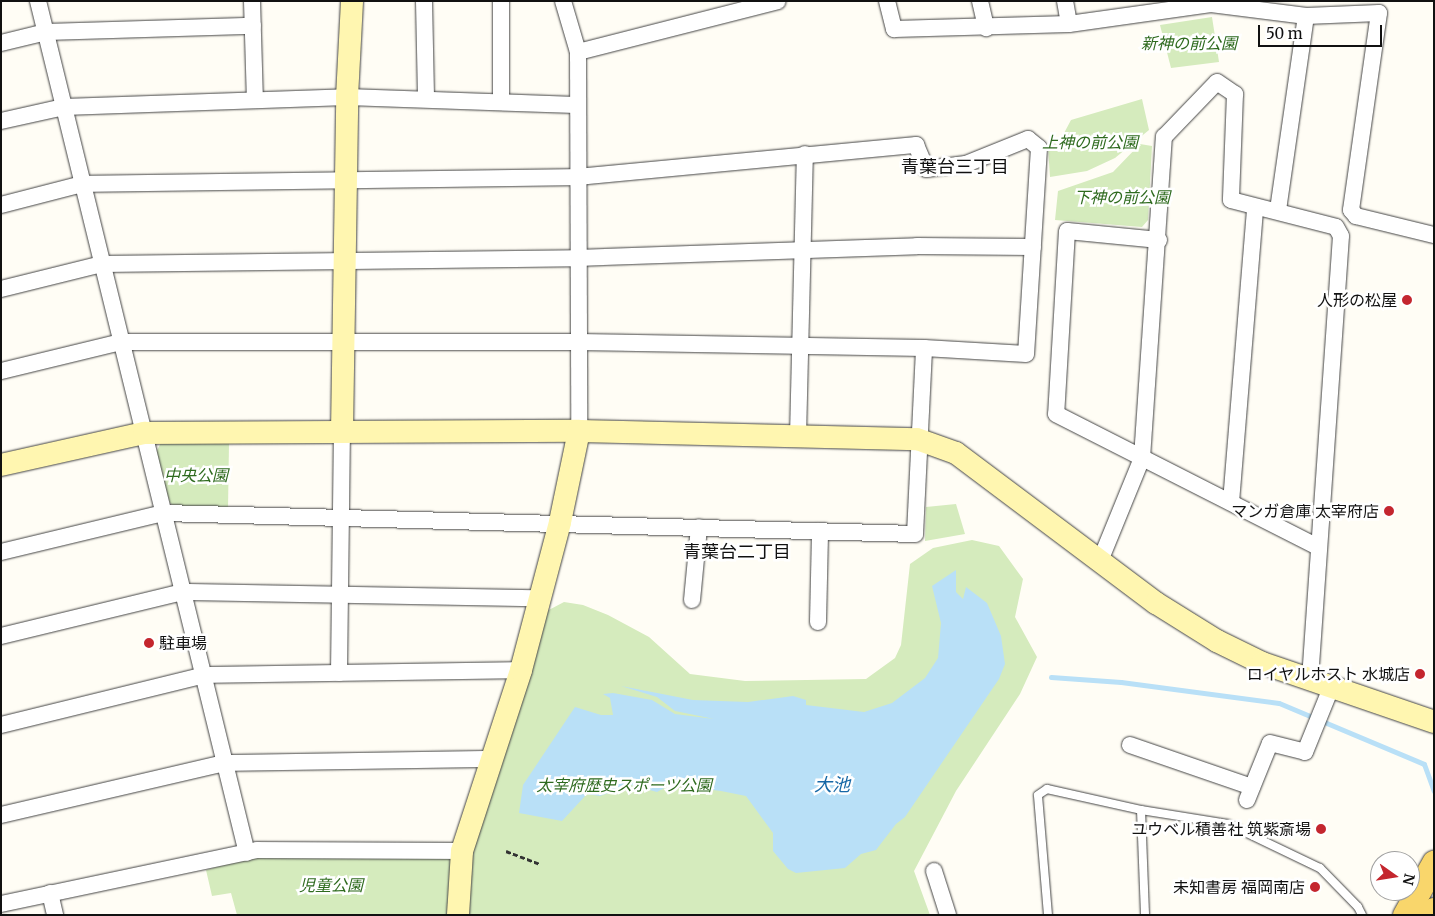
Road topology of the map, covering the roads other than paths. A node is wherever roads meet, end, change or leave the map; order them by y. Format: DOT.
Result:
graph roads {
  1 [pos="38,1"];
  2 [pos="252,1"];
  3 [pos="352,1"];
  4 [pos="424,1"];
  5 [pos="501,1"];
  6 [pos="563,1"];
  7 [pos="778,1"];
  8 [pos="887,1"];
  9 [pos="980,1"];
  10 [pos="1065,1"];
  11 [pos="1245,4"];
  12 [pos="1158,6"];
  13 [pos="1316,10"];
  14 [pos="1069,24"];
  15 [pos="253,26"];
  16 [pos="986,28"];
  17 [pos="46,32"];
  18 [pos="1,43"];
  19 [pos="578,52"];
  20 [pos="347,97"];
  21 [pos="426,99"];
  22 [pos="255,100"];
  23 [pos="502,102"];
  24 [pos="576,104"];
  25 [pos="64,107"];
  26 [pos="1,122"];
  27 [pos="805,154"];
  28 [pos="577,177"];
  29 [pos="345,180"];
  30 [pos="83,184"];
  31 [pos="1,205"];
  32 [pos="1255,207"];
  33 [pos="1278,210"];
  34 [pos="1434,235"];
  35 [pos="1159,240"];
  36 [pos="1033,247"];
  37 [pos="803,248"];
  38 [pos="577,258"];
  39 [pos="345,261"];
  40 [pos="102,264"];
  41 [pos="1,289"];
  42 [pos="345,340"];
  43 [pos="121,342"];
  44 [pos="578,342"];
  45 [pos="801,346"];
  46 [pos="924,348"];
  47 [pos="1,371"];
  48 [pos="579,431"];
  49 [pos="144,432"];
  50 [pos="342,432"];
  51 [pos="798,436"];
  52 [pos="917,439"];
  53 [pos="1142,458"];
  54 [pos="1,465"];
  55 [pos="1230,502"];
  56 [pos="164,513"];
  57 [pos="341,518"];
  58 [pos="560,522"];
  59 [pos="699,527"];
  60 [pos="820,531"];
  61 [pos="1318,547"];
  62 [pos="1,552"];
  63 [pos="1100,561"];
  64 [pos="183,592"];
  65 [pos="340,593"];
  66 [pos="541,598"];
  67 [pos="692,600"];
  68 [pos="818,622"];
  69 [pos="1,636"];
  70 [pos="521,670"];
  71 [pos="339,673"];
  72 [pos="204,675"];
  73 [pos="1310,679"];
  74 [pos="1331,688"];
  75 [pos="1434,722"];
  76 [pos="1,725"];
  77 [pos="1130,745"];
  78 [pos="492,760"];
  79 [pos="225,763"];
  80 [pos="1141,810"];
  81 [pos="1,815"];
  82 [pos="462,851"];
  83 [pos="247,853"];
  84 [pos="1434,863"];
  85 [pos="934,871"];
  86 [pos="50,893"];
  87 [pos="1,904"];
  88 [pos="1434,910"];
  89 [pos="55,915"];
  90 [pos="458,915"];
  91 [pos="948,915"];
  92 [pos="1048,915"];
  93 [pos="1145,915"];
  94 [pos="1362,915"];
  95 [pos="1405,915"];
  96 [pos="1431,915"];
  1 -- 17 [label="street"];
  2 -- 15 [label="street"];
  3 -- 20 [label="street"];
  4 -- 21 [label="street"];
  5 -- 23 [label="street"];
  6 -- 19 [label="street"];
  7 -- 19 [label="street"];
  8 -- 16 [label="street"];
  9 -- 16 [label="street"];
  10 -- 14 [label="street"];
  11 -- 12 [label="street"];
  11 -- 13 [label="street"];
  12 -- 14 [label="street"];
  13 -- 33 [label="street"];
  13 -- 34 [label="street"];
  14 -- 16 [label="street"];
  15 -- 17 [label="street"];
  15 -- 22 [label="street"];
  17 -- 18 [label="street"];
  17 -- 25 [label="street"];
  19 -- 24 [label="street"];
  20 -- 21 [label="street"];
  20 -- 22 [label="street"];
  20 -- 29 [label="street"];
  21 -- 23 [label="street"];
  22 -- 25 [label="street"];
  23 -- 24 [label="street"];
  24 -- 28 [label="street"];
  25 -- 26 [label="street"];
  25 -- 30 [label="street"];
  27 -- 28 [label="street"];
  27 -- 36 [label="street"];
  27 -- 37 [label="street"];
  28 -- 29 [label="street"];
  28 -- 38 [label="street"];
  29 -- 30 [label="street"];
  29 -- 39 [label="street"];
  30 -- 31 [label="street"];
  30 -- 40 [label="street"];
  32 -- 33 [label="street"];
  32 -- 35 [label="street"];
  32 -- 55 [label="street"];
  33 -- 61 [label="street"];
  35 -- 53 [label="street"];
  35 -- 53 [label="street"];
  36 -- 37 [label="street"];
  36 -- 46 [label="street"];
  37 -- 38 [label="street"];
  37 -- 45 [label="street"];
  38 -- 39 [label="street"];
  38 -- 44 [label="street"];
  39 -- 40 [label="street"];
  39 -- 42 [label="street"];
  40 -- 41 [label="street"];
  40 -- 43 [label="street"];
  42 -- 43 [label="street"];
  42 -- 44 [label="street"];
  42 -- 50 [label="street"];
  43 -- 47 [label="street"];
  43 -- 49 [label="street"];
  44 -- 45 [label="street"];
  44 -- 48 [label="street"];
  45 -- 46 [label="street"];
  45 -- 51 [label="street"];
  46 -- 52 [label="street"];
  48 -- 50 [label="street"];
  48 -- 51 [label="street"];
  48 -- 58 [label="street"];
  49 -- 50 [label="street"];
  49 -- 54 [label="street"];
  49 -- 56 [label="street"];
  50 -- 57 [label="street"];
  51 -- 52 [label="street"];
  52 -- 60 [label="street"];
  52 -- 63 [label="street"];
  53 -- 55 [label="street"];
  53 -- 63 [label="street"];
  55 -- 61 [label="street"];
  56 -- 57 [label="street"];
  56 -- 62 [label="street"];
  56 -- 64 [label="street"];
  57 -- 58 [label="street"];
  57 -- 65 [label="street"];
  58 -- 59 [label="street"];
  58 -- 66 [label="street"];
  59 -- 60 [label="street"];
  59 -- 67 [label="street"];
  60 -- 68 [label="street"];
  61 -- 73 [label="street"];
  63 -- 73 [label="street"];
  64 -- 65 [label="street"];
  64 -- 69 [label="street"];
  64 -- 72 [label="street"];
  65 -- 66 [label="street"];
  65 -- 71 [label="street"];
  66 -- 70 [label="street"];
  70 -- 71 [label="street"];
  70 -- 78 [label="street"];
  71 -- 72 [label="street"];
  72 -- 76 [label="street"];
  72 -- 79 [label="street"];
  73 -- 74 [label="street"];
  74 -- 75 [label="street"];
  74 -- 77 [label="street"];
  78 -- 79 [label="street"];
  78 -- 82 [label="street"];
  79 -- 81 [label="street"];
  79 -- 83 [label="street"];
  80 -- 92 [label="lane"];
  80 -- 93 [label="lane"];
  80 -- 94 [label="lane"];
  82 -- 83 [label="street"];
  82 -- 90 [label="street"];
  83 -- 86 [label="street"];
  84 -- 95 [label="main road"];
  85 -- 91 [label="street"];
  86 -- 87 [label="street"];
  86 -- 89 [label="street"];
  88 -- 96 [label="main road"];
}
